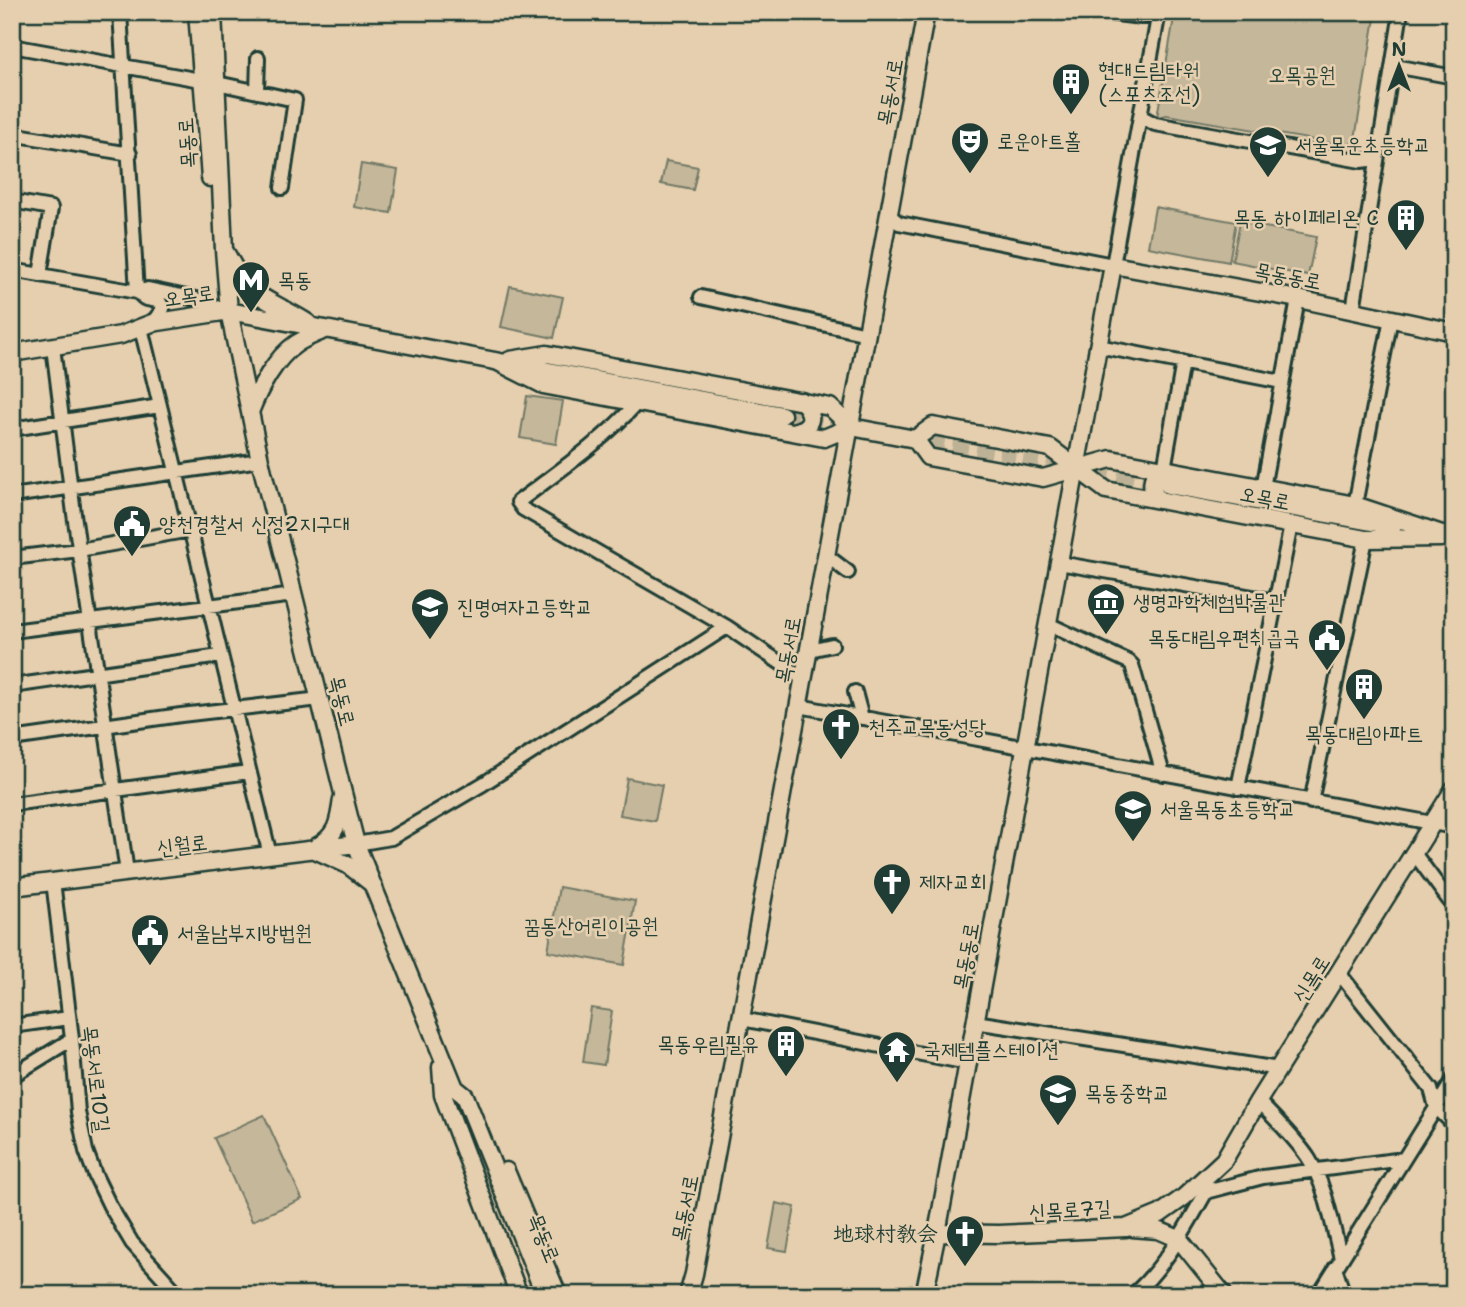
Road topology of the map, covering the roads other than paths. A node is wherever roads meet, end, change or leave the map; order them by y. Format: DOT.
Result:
graph roads {
  1 [pos="120,12"];
  2 [pos="197,12"];
  3 [pos="213,12"];
  4 [pos="926,12"];
  5 [pos="1100,12"];
  6 [pos="1401,12"];
  7 [pos="1159,13"];
  8 [pos="12,46"];
  9 [pos="258,58"];
  10 [pos="125,66"];
  11 [pos="1390,77"];
  12 [pos="1454,77"];
  13 [pos="210,81"];
  14 [pos="257,92"];
  15 [pos="1140,116"];
  16 [pos="12,134"];
  17 [pos="130,154"];
  18 [pos="1377,159"];
  19 [pos="282,188"];
  20 [pos="12,201"];
  21 [pos="889,215"];
  22 [pos="224,250"];
  23 [pos="1113,265"];
  24 [pos="12,270"];
  25 [pos="40,275"];
  26 [pos="137,292"];
  27 [pos="701,297"];
  28 [pos="1298,299"];
  29 [pos="1353,310"];
  30 [pos="229,311"];
  31 [pos="1391,318"];
  32 [pos="146,325"];
  33 [pos="319,328"];
  34 [pos="1454,332"];
  35 [pos="867,334"];
  36 [pos="53,346"];
  37 [pos="1098,346"];
  38 [pos="12,353"];
  39 [pos="498,362"];
  40 [pos="1183,362"];
  41 [pos="1282,382"];
  42 [pos="802,401"];
  43 [pos="637,403"];
  44 [pos="160,406"];
  45 [pos="250,412"];
  46 [pos="782,415"];
  47 [pos="62,421"];
  48 [pos="850,427"];
  49 [pos="12,429"];
  50 [pos="792,432"];
  51 [pos="915,439"];
  52 [pos="260,460"];
  53 [pos="1076,468"];
  54 [pos="176,473"];
  55 [pos="1167,475"];
  56 [pos="71,488"];
  57 [pos="1264,488"];
  58 [pos="12,496"];
  59 [pos="1159,500"];
  60 [pos="1355,505"];
  61 [pos="1291,525"];
  62 [pos="190,530"];
  63 [pos="1454,538"];
  64 [pos="1366,539"];
  65 [pos="79,550"];
  66 [pos="827,556"];
  67 [pos="12,558"];
  68 [pos="1059,563"];
  69 [pos="848,572"];
  70 [pos="294,595"];
  71 [pos="1276,601"];
  72 [pos="208,606"];
  73 [pos="90,620"];
  74 [pos="1048,624"];
  75 [pos="727,627"];
  76 [pos="12,631"];
  77 [pos="832,645"];
  78 [pos="810,650"];
  79 [pos="220,656"];
  80 [pos="98,674"];
  81 [pos="804,681"];
  82 [pos="12,686"];
  83 [pos="855,692"];
  84 [pos="320,699"];
  85 [pos="799,706"];
  86 [pos="234,709"];
  87 [pos="862,718"];
  88 [pos="106,726"];
  89 [pos="12,739"];
  90 [pos="1025,748"];
  91 [pos="249,772"];
  92 [pos="1163,774"];
  93 [pos="1238,788"];
  94 [pos="115,789"];
  95 [pos="1454,789"];
  96 [pos="343,793"];
  97 [pos="1311,802"];
  98 [pos="12,804"];
  99 [pos="1432,824"];
  100 [pos="1454,827"];
  101 [pos="356,844"];
  102 [pos="313,849"];
  103 [pos="1414,853"];
  104 [pos="270,855"];
  105 [pos="127,872"];
  106 [pos="53,881"];
  107 [pos="374,886"];
  108 [pos="12,887"];
  109 [pos="1454,907"];
  110 [pos="1339,974"];
  111 [pos="69,1018"];
  112 [pos="742,1018"];
  113 [pos="975,1022"];
  114 [pos="12,1026"];
  115 [pos="72,1039"];
  116 [pos="439,1050"];
  117 [pos="968,1063"];
  118 [pos="1279,1069"];
  119 [pos="12,1076"];
  120 [pos="1454,1079"];
  121 [pos="1258,1101"];
  122 [pos="1436,1107"];
  123 [pos="1454,1125"];
  124 [pos="1404,1158"];
  125 [pos="1224,1160"];
  126 [pos="1315,1169"];
  127 [pos="1206,1192"];
  128 [pos="1126,1228"];
  129 [pos="937,1233"];
  130 [pos="1179,1239"];
  131 [pos="1338,1263"];
  132 [pos="543,1293"];
  133 [pos="178,1295"];
  134 [pos="519,1295"];
  135 [pos="688,1295"];
  136 [pos="924,1295"];
  137 [pos="1133,1295"];
  138 [pos="1224,1295"];
  139 [pos="1320,1295"];
  140 [pos="1344,1295"];
  1 -- 10 [label="street"];
  2 -- 13 [label="main road, 목동로"];
  3 -- 13 [label="main road, 목동로"];
  4 -- 21 [label="main road, 목동서로"];
  5 -- 7 [label="street"];
  6 -- 11 [label="street"];
  7 -- 15 [label="street, 목동동로"];
  8 -- 10 [label="street"];
  9 -- 14 [label="street"];
  10 -- 13 [label="street"];
  10 -- 17 [label="street"];
  11 -- 12 [label="street"];
  11 -- 18 [label="street"];
  13 -- 14 [label="street"];
  13 -- 22 [label="main road, 목동로"];
  13 -- 30 [label="main road, 목동로"];
  14 -- 19 [label="street"];
  15 -- 18 [label="street"];
  15 -- 23 [label="street, 목동동로"];
  16 -- 17 [label="street"];
  17 -- 26 [label="street"];
  18 -- 29 [label="street"];
  20 -- 25 [label="street"];
  21 -- 23 [label="street"];
  21 -- 35 [label="main road, 목동서로"];
  22 -- 30 [label="main road, 목동로"];
  22 -- 33 [label="main road"];
  23 -- 28 [label="main road, 목동동로"];
  23 -- 37 [label="main road, 목동동로"];
  24 -- 25 [label="street"];
  25 -- 26 [label="street"];
  26 -- 30 [label="street"];
  26 -- 32 [label="street"];
  27 -- 35 [label="street"];
  28 -- 29 [label="main road, 목동동로"];
  28 -- 41 [label="street, 오목로"];
  29 -- 31 [label="main road, 목동동로"];
  30 -- 32 [label="main road, 오목로"];
  30 -- 33 [label="main road, 오목로"];
  30 -- 45 [label="main road, 목동로"];
  31 -- 34 [label="main road, 목동동로"];
  31 -- 60 [label="street"];
  32 -- 36 [label="main road, 오목로"];
  32 -- 44 [label="street"];
  33 -- 39 [label="main road, 오목로"];
  33 -- 45 [label="main road"];
  35 -- 48 [label="main road, 목동서로"];
  36 -- 38 [label="main road, 오목로"];
  36 -- 47 [label="street"];
  37 -- 40 [label="street"];
  37 -- 53 [label="main road, 목동동로"];
  39 -- 42 [label="main road, 오목로"];
  39 -- 43 [label="main road, 오목로"];
  39 -- 46 [label="main road, 오목로"];
  40 -- 41 [label="street"];
  40 -- 55 [label="street"];
  41 -- 57 [label="street, 오목로"];
  42 -- 48 [label="main road, 오목로"];
  42 -- 50 [label="main road"];
  43 -- 50 [label="main road, 오목로"];
  43 -- 75 [label="street"];
  44 -- 47 [label="street"];
  44 -- 54 [label="street"];
  45 -- 52 [label="main road, 목동로"];
  47 -- 49 [label="street"];
  47 -- 56 [label="street"];
  48 -- 50 [label="main road, 오목로"];
  48 -- 51 [label="main road, 오목로"];
  48 -- 66 [label="main road, 목동서로"];
  51 -- 53 [label="main road, 오목로"];
  51 -- 53 [label="main road, 오목로"];
  52 -- 54 [label="street"];
  52 -- 70 [label="main road, 목동로"];
  53 -- 55 [label="main road, 오목로"];
  53 -- 59 [label="main road, 오목로"];
  53 -- 68 [label="main road, 목동동로"];
  54 -- 56 [label="street"];
  54 -- 62 [label="street"];
  55 -- 57 [label="main road, 오목로"];
  55 -- 59 [label="main road"];
  55 -- 63 [label="main road, 오목로"];
  56 -- 58 [label="street"];
  56 -- 65 [label="street"];
  57 -- 60 [label="main road, 오목로"];
  59 -- 61 [label="main road, 오목로"];
  60 -- 63 [label="main road, 오목로"];
  61 -- 64 [label="main road, 오목로"];
  61 -- 71 [label="street"];
  62 -- 65 [label="street"];
  62 -- 72 [label="street"];
  63 -- 64 [label="main road, 오목로"];
  64 -- 97 [label="street"];
  65 -- 67 [label="street"];
  65 -- 73 [label="street"];
  66 -- 69 [label="street"];
  66 -- 78 [label="main road, 목동서로"];
  68 -- 71 [label="street"];
  68 -- 74 [label="main road, 목동동로"];
  70 -- 72 [label="street"];
  70 -- 84 [label="main road, 목동로"];
  71 -- 93 [label="street"];
  72 -- 73 [label="street"];
  72 -- 79 [label="street"];
  73 -- 76 [label="street"];
  73 -- 80 [label="street"];
  74 -- 90 [label="main road, 목동동로"];
  74 -- 92 [label="street"];
  75 -- 81 [label="street"];
  75 -- 101 [label="street"];
  77 -- 78 [label="street"];
  78 -- 81 [label="main road, 목동서로"];
  79 -- 80 [label="street"];
  79 -- 86 [label="street"];
  80 -- 82 [label="street"];
  80 -- 88 [label="street"];
  81 -- 85 [label="main road, 목동서로"];
  83 -- 87 [label="street"];
  84 -- 86 [label="street"];
  84 -- 96 [label="main road, 목동로"];
  85 -- 87 [label="street"];
  85 -- 112 [label="main road, 목동서로"];
  86 -- 88 [label="street"];
  86 -- 91 [label="street"];
  87 -- 90 [label="street"];
  88 -- 89 [label="street"];
  88 -- 94 [label="street"];
  90 -- 92 [label="street"];
  90 -- 113 [label="main road, 목동동로"];
  91 -- 94 [label="street"];
  91 -- 104 [label="street"];
  92 -- 93 [label="street"];
  93 -- 97 [label="street"];
  94 -- 98 [label="street"];
  94 -- 105 [label="street"];
  95 -- 99 [label="main road, 신목로"];
  96 -- 101 [label="main road, 목동로"];
  96 -- 102 [label="main road"];
  97 -- 99 [label="street"];
  99 -- 100 [label="street"];
  99 -- 103 [label="main road, 신목로"];
  101 -- 102 [label="main road, 신월로"];
  101 -- 107 [label="main road, 목동로"];
  102 -- 104 [label="main road, 신월로"];
  102 -- 107 [label="main road"];
  103 -- 109 [label="street"];
  103 -- 110 [label="main road, 신목로"];
  104 -- 105 [label="main road, 신월로"];
  105 -- 106 [label="main road, 신월로"];
  106 -- 108 [label="main road, 신월로"];
  106 -- 111 [label="street, 목동서로10길"];
  107 -- 116 [label="main road, 목동로"];
  110 -- 118 [label="main road, 신목로"];
  110 -- 122 [label="street"];
  111 -- 114 [label="street"];
  111 -- 115 [label="street, 목동서로10길"];
  112 -- 117 [label="street"];
  112 -- 135 [label="main road, 목동서로"];
  113 -- 117 [label="main road, 목동동로"];
  113 -- 118 [label="street"];
  115 -- 119 [label="street"];
  115 -- 133 [label="street, 목동서로10길"];
  116 -- 132 [label="main road"];
  116 -- 132 [label="main road, 목동로"];
  116 -- 134 [label="main road"];
  117 -- 129 [label="main road, 목동동로"];
  118 -- 121 [label="main road, 신목로"];
  120 -- 122 [label="street"];
  121 -- 125 [label="main road, 신목로"];
  121 -- 126 [label="street"];
  122 -- 123 [label="street"];
  122 -- 124 [label="street"];
  124 -- 126 [label="street"];
  124 -- 131 [label="street"];
  125 -- 127 [label="street, 신목로"];
  125 -- 128 [label="main road, 신목로7길"];
  126 -- 127 [label="street"];
  126 -- 131 [label="street"];
  127 -- 130 [label="street, 신목로"];
  128 -- 129 [label="main road, 신목로7길"];
  128 -- 130 [label="main road"];
  129 -- 136 [label="main road, 목동동로"];
  130 -- 137 [label="street, 신목로"];
  130 -- 138 [label="main road"];
  131 -- 139 [label="street"];
  131 -- 140 [label="street"];
}
